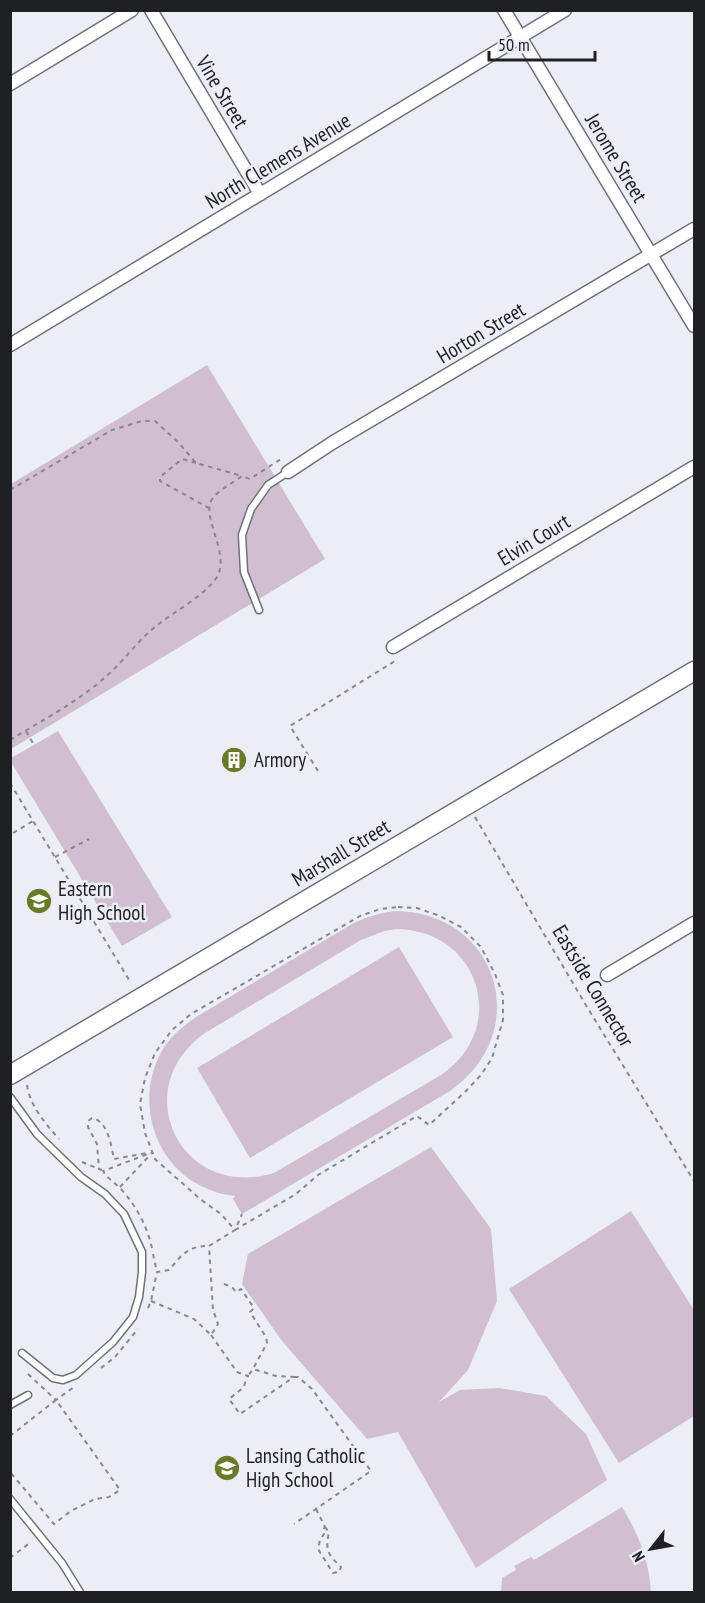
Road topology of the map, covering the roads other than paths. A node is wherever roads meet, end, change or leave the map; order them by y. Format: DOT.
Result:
graph roads {
  1 [pos="132,10"];
  2 [pos="151,10"];
  3 [pos="504,10"];
  4 [pos="565,10"];
  5 [pos="520,38"];
  6 [pos="10,84"];
  7 [pos="260,194"];
  8 [pos="694,229"];
  9 [pos="651,254"];
  10 [pos="694,326"];
  11 [pos="10,345"];
  12 [pos="694,467"];
  13 [pos="288,472"];
  14 [pos="259,610"];
  15 [pos="393,647"];
  16 [pos="694,671"];
  17 [pos="694,923"];
  18 [pos="607,975"];
  19 [pos="10,1076"];
  20 [pos="10,1097"];
  21 [pos="22,1353"];
  22 [pos="28,1395"];
  23 [pos="10,1405"];
  24 [pos="10,1498"];
  25 [pos="80,1593"];
  1 -- 6 [label="street"];
  2 -- 7 [label="street, Vine Street"];
  3 -- 5 [label="street, Jerome Street"];
  4 -- 5 [label="street, North Clemens Avenue"];
  5 -- 7 [label="street, North Clemens Avenue"];
  5 -- 9 [label="street, Jerome Street"];
  7 -- 11 [label="street, North Clemens Avenue"];
  8 -- 9 [label="street, Horton Street"];
  9 -- 10 [label="street, Jerome Street"];
  9 -- 13 [label="street, Horton Street"];
  12 -- 15 [label="street, Elvin Court"];
  13 -- 14 [label="lane"];
  16 -- 19 [label="street, Marshall Street"];
  17 -- 18 [label="street"];
  20 -- 21 [label="lane"];
  22 -- 23 [label="lane"];
  24 -- 25 [label="lane"];
}
